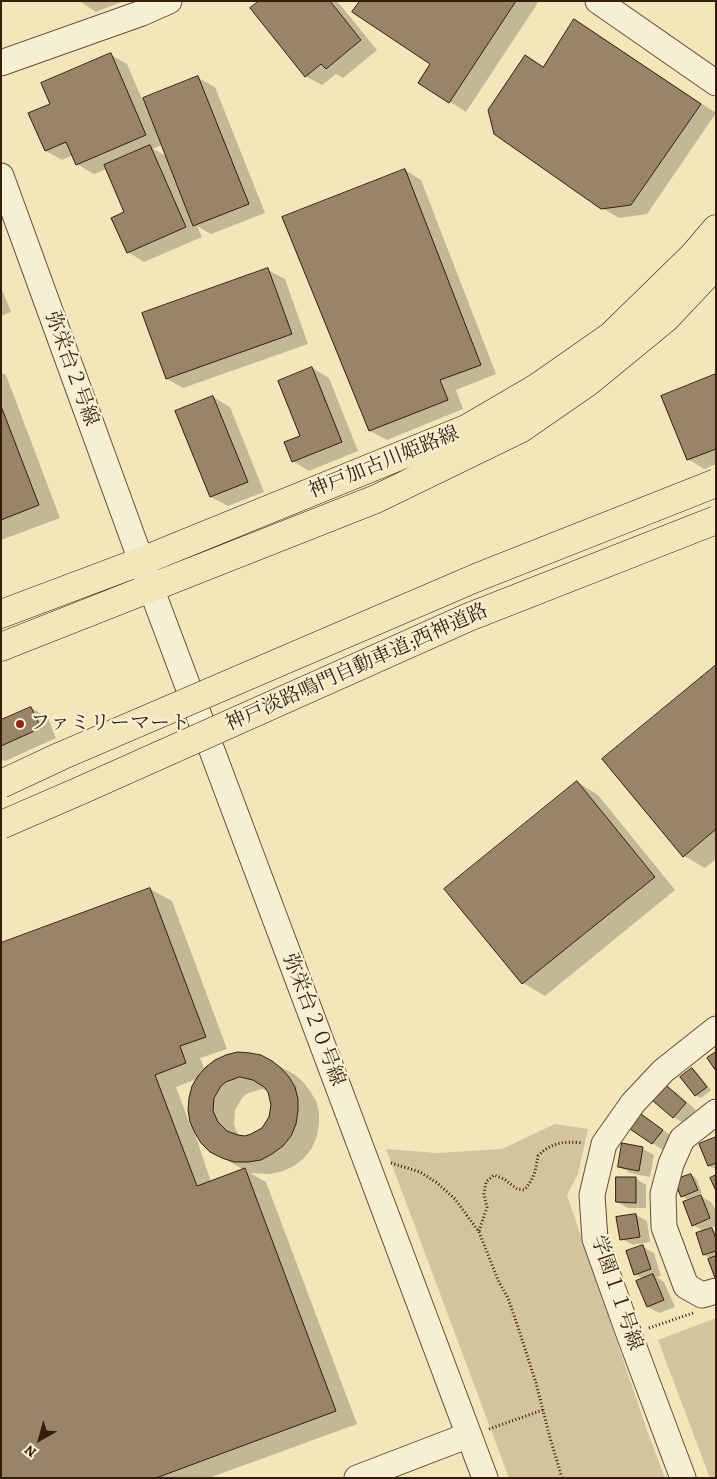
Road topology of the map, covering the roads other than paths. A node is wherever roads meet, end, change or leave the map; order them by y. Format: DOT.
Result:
graph roads {
  1 [pos="169,1"];
  2 [pos="598,1"];
  3 [pos="1,63"];
  4 [pos="716,83"];
  5 [pos="1,176"];
  6 [pos="716,229"];
  7 [pos="716,265"];
  8 [pos="716,483"];
  9 [pos="716,520"];
  10 [pos="142,561"];
  11 [pos="151,588"];
  12 [pos="1,614"];
  13 [pos="1,647"];
  14 [pos="1,784"];
  15 [pos="1,825"];
  16 [pos="716,1028"];
  17 [pos="716,1112"];
  18 [pos="716,1292"];
  19 [pos="470,1435"];
  20 [pos="357,1478"];
  21 [pos="485,1478"];
  22 [pos="683,1478"];
  1 -- 3 [label="street"];
  2 -- 4 [label="street"];
  5 -- 10 [label="street, 弥栄台２号線"];
  6 -- 10 [label="main road, 神戸加古川姫路線"];
  7 -- 11 [label="main road, 神戸加古川姫路線"];
  8 -- 14 [label="main road, 神戸淡路鳴門自動車道;西神道路, bridge"];
  9 -- 15 [label="main road, 神戸淡路鳴門自動車道;西神道路, bridge"];
  10 -- 11 [label="street, 弥栄台２０号線"];
  10 -- 12 [label="main road, 神戸加古川姫路線"];
  11 -- 13 [label="main road, 神戸加古川姫路線"];
  11 -- 19 [label="street, 弥栄台２０号線"];
  16 -- 22 [label="street, 学園１１号線"];
  17 -- 18 [label="street"];
  19 -- 20 [label="street"];
  19 -- 21 [label="street, 弥栄台２０号線"];
}
